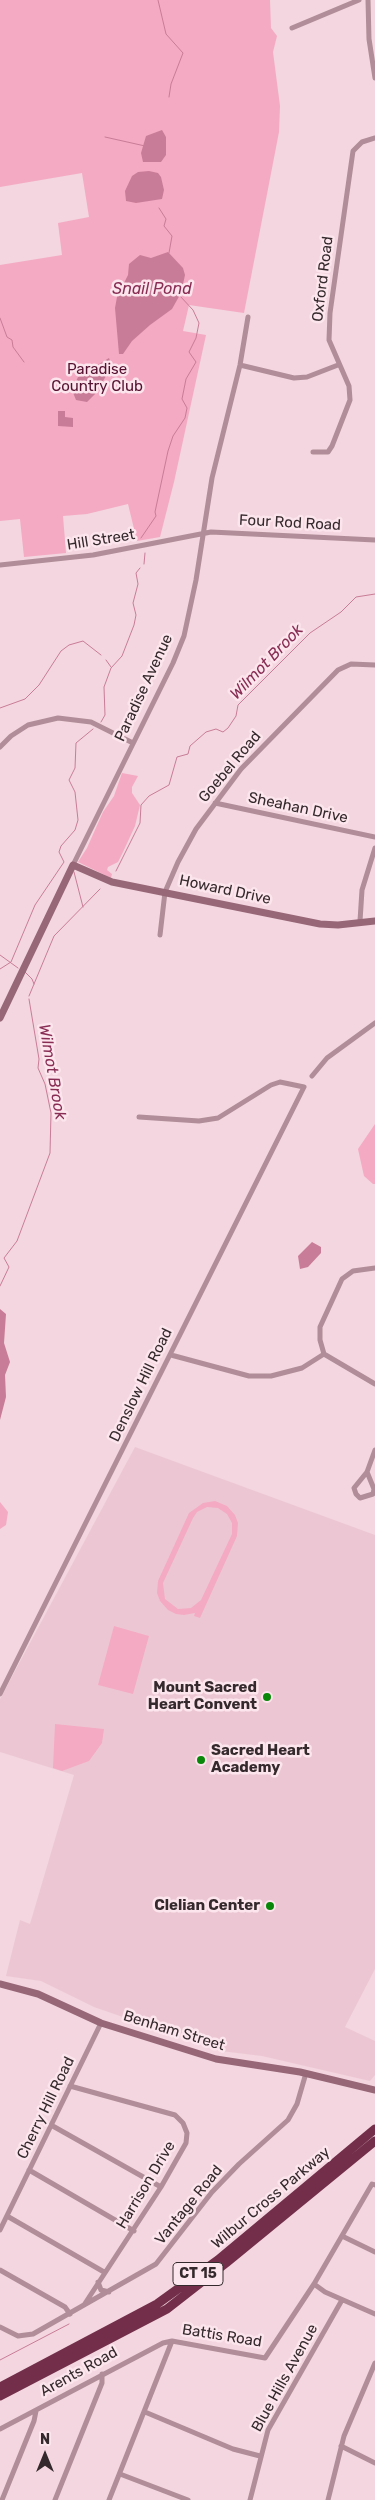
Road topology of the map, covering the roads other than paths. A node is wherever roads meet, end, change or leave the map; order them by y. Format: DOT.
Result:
graph roads {
  1 [pos="359,0"];
  2 [pos="368,0"];
  3 [pos="292,28"];
  4 [pos="375,78"];
  5 [pos="375,138"];
  6 [pos="248,317"];
  7 [pos="240,365"];
  8 [pos="338,365"];
  9 [pos="313,452"];
  10 [pos="204,533"];
  11 [pos="375,540"];
  12 [pos="0,565"];
  13 [pos="375,664"];
  14 [pos="133,743"];
  15 [pos="0,747"];
  16 [pos="215,803"];
  17 [pos="375,837"];
  18 [pos="375,848"];
  19 [pos="73,865"];
  20 [pos="165,892"];
  21 [pos="360,921"];
  22 [pos="375,921"];
  23 [pos="160,935"];
  24 [pos="0,1018"];
  25 [pos="375,1023"];
  26 [pos="312,1076"];
  27 [pos="139,1117"];
  28 [pos="375,1268"];
  29 [pos="324,1354"];
  30 [pos="171,1355"];
  31 [pos="375,1384"];
  32 [pos="375,1450"];
  33 [pos="367,1472"];
  34 [pos="0,1694"];
  35 [pos="0,1984"];
  36 [pos="101,2023"];
  37 [pos="306,2073"];
  38 [pos="70,2086"];
  39 [pos="375,2090"];
  40 [pos="51,2125"];
  41 [pos="375,2128"];
  42 [pos="375,2141"];
  43 [pos="29,2170"];
  44 [pos="373,2184"];
  45 [pos="161,2187"];
  46 [pos="7,2216"];
  47 [pos="0,2230"];
  48 [pos="134,2230"];
  49 [pos="342,2236"];
  50 [pos="375,2252"];
  51 [pos="0,2270"];
  52 [pos="104,2272"];
  53 [pos="98,2282"];
  54 [pos="314,2284"];
  55 [pos="110,2292"];
  56 [pos="342,2300"];
  57 [pos="83,2307"];
  58 [pos="70,2314"];
  59 [pos="375,2314"];
  60 [pos="0,2326"];
  61 [pos="172,2341"];
  62 [pos="375,2363"];
  63 [pos="102,2374"];
  64 [pos="373,2376"];
  65 [pos="0,2388"];
  66 [pos="0,2396"];
  67 [pos="36,2410"];
  68 [pos="146,2412"];
  69 [pos="0,2429"];
  70 [pos="341,2446"];
  71 [pos="260,2456"];
  72 [pos="375,2463"];
  73 [pos="120,2474"];
  74 [pos="2,2500"];
  75 [pos="55,2500"];
  76 [pos="109,2500"];
  77 [pos="188,2500"];
  78 [pos="250,2500"];
  79 [pos="328,2500"];
  1 -- 3 [label="street"];
  2 -- 4 [label="street"];
  5 -- 8 [label="street, Oxford Road"];
  6 -- 7 [label="street, Paradise Avenue"];
  7 -- 8 [label="street"];
  7 -- 10 [label="street, Paradise Avenue"];
  8 -- 9 [label="street"];
  10 -- 11 [label="street, Four Rod Road"];
  10 -- 12 [label="street, Hill Street"];
  10 -- 14 [label="street, Paradise Avenue"];
  13 -- 16 [label="street, Goebel Road"];
  14 -- 15 [label="street"];
  14 -- 19 [label="street, Paradise Avenue"];
  16 -- 17 [label="street, Sheahan Drive"];
  16 -- 20 [label="street, Goebel Road"];
  18 -- 21 [label="street"];
  19 -- 20 [label="street, Howard Drive"];
  19 -- 24 [label="street, Paradise Avenue"];
  20 -- 21 [label="street, Howard Drive"];
  20 -- 23 [label="street, Goebel Road"];
  21 -- 22 [label="street, Howard Drive"];
  25 -- 26 [label="street"];
  27 -- 30 [label="street, Denslow Hill Road"];
  28 -- 29 [label="street"];
  29 -- 30 [label="street"];
  29 -- 31 [label="street"];
  30 -- 34 [label="street, Denslow Hill Road"];
  32 -- 33 [label="street"];
  33 -- 33 [label="street"];
  35 -- 36 [label="street, Benham Street"];
  36 -- 37 [label="street, Benham Street"];
  36 -- 38 [label="street, Cherry Hill Road"];
  37 -- 39 [label="street, Benham Street"];
  37 -- 55 [label="street, Vantage Road"];
  38 -- 40 [label="street, Cherry Hill Road"];
  38 -- 45 [label="street, Harrison Drive"];
  40 -- 43 [label="street, Cherry Hill Road"];
  40 -- 45 [label="street"];
  41 -- 65 [label="highway, Wilbur Cross Parkway / CT 15"];
  42 -- 66 [label="highway, Wilbur Cross Parkway / CT 15"];
  43 -- 46 [label="street, Cherry Hill Road"];
  43 -- 48 [label="street"];
  44 -- 49 [label="street, Battis Road"];
  45 -- 48 [label="street, Harrison Drive"];
  46 -- 47 [label="street, Cherry Hill Road"];
  46 -- 52 [label="street"];
  48 -- 52 [label="street, Harrison Drive"];
  49 -- 50 [label="street"];
  49 -- 54 [label="street, Battis Road"];
  51 -- 58 [label="street"];
  52 -- 53 [label="street, Harrison Drive"];
  53 -- 55 [label="street"];
  53 -- 57 [label="street, Harrison Drive"];
  54 -- 56 [label="street"];
  54 -- 61 [label="street, Battis Road"];
  55 -- 57 [label="street, Vantage Road"];
  56 -- 59 [label="street"];
  56 -- 71 [label="street, Blue Hills Avenue"];
  57 -- 58 [label="street, Vantage Road"];
  58 -- 60 [label="street, Vantage Road"];
  61 -- 63 [label="street, Arents Road"];
  61 -- 68 [label="street, Battis Road"];
  62 -- 64 [label="street"];
  63 -- 67 [label="street, Arents Road"];
  63 -- 75 [label="street"];
  64 -- 70 [label="street"];
  67 -- 69 [label="street, Arents Road"];
  67 -- 74 [label="street"];
  68 -- 71 [label="street"];
  68 -- 73 [label="street, Battis Road"];
  70 -- 72 [label="street"];
  70 -- 79 [label="street"];
  71 -- 78 [label="street, Blue Hills Avenue"];
  73 -- 76 [label="street, Battis Road"];
  73 -- 77 [label="street"];
}
